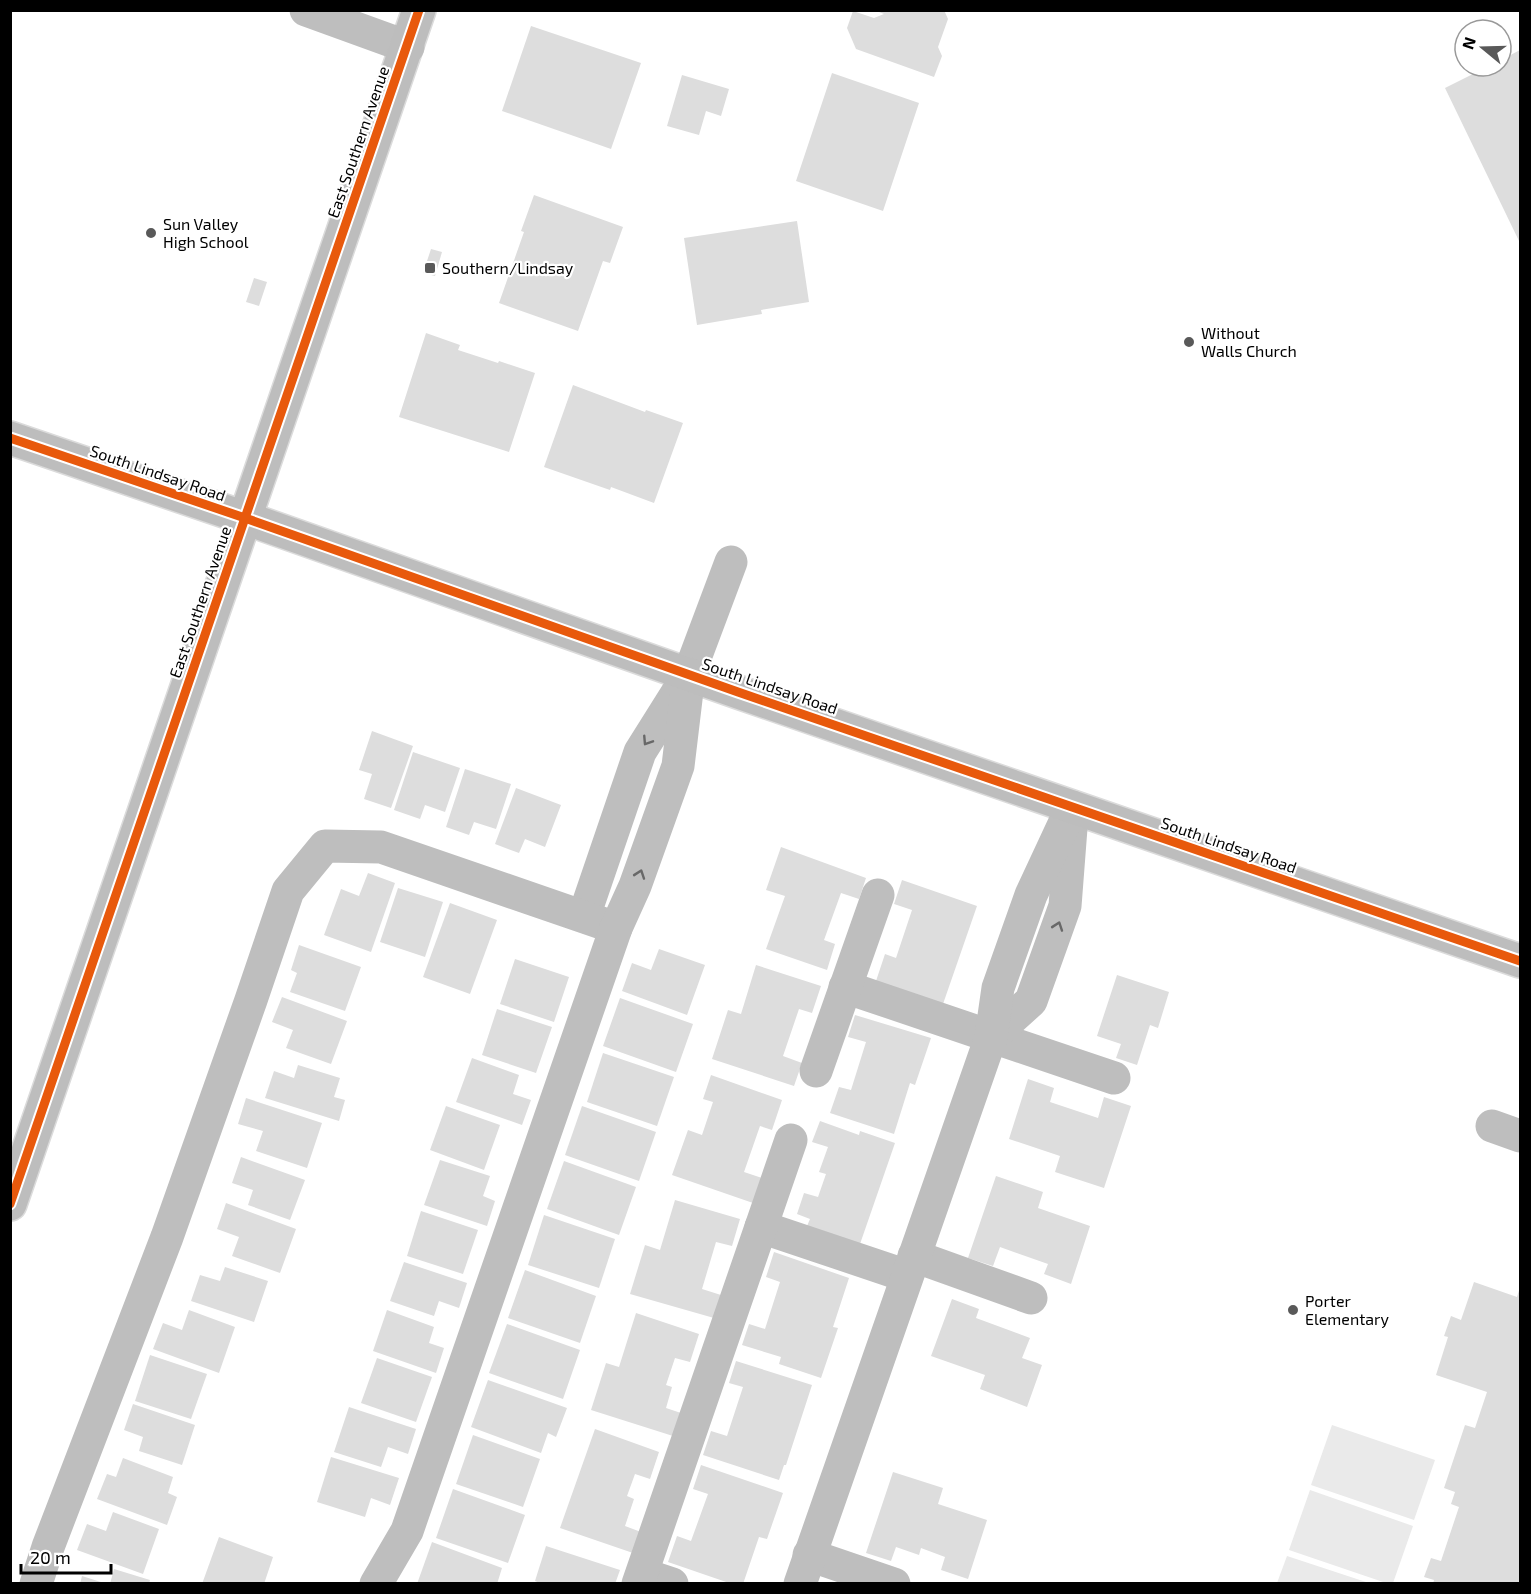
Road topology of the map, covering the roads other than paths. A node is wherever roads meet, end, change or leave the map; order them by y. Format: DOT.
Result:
graph roads {
  1 [pos="306,10"];
  2 [pos="419,10"];
  3 [pos="408,46"];
  4 [pos="10,438"];
  5 [pos="245,518"];
  6 [pos="731,562"];
  7 [pos="689,674"];
  8 [pos="1072,807"];
  9 [pos="878,896"];
  10 [pos="584,916"];
  11 [pos="616,928"];
  12 [pos="1009,958"];
  13 [pos="1521,961"];
  14 [pos="1042,969"];
  15 [pos="845,987"];
  16 [pos="991,1036"];
  17 [pos="816,1071"];
  18 [pos="1114,1078"];
  19 [pos="791,1140"];
  20 [pos="10,1204"];
  21 [pos="761,1227"];
  22 [pos="910,1266"];
  23 [pos="1031,1298"];
  24 [pos="805,1569"];
  25 [pos="651,1581"];
  26 [pos="36,1584"];
  27 [pos="376,1584"];
  28 [pos="894,1584"];
  1 -- 3 [label="street"];
  2 -- 3 [label="main road, East Southern Avenue"];
  3 -- 5 [label="main road, East Southern Avenue"];
  4 -- 5 [label="main road, South Lindsay Road"];
  5 -- 7 [label="main road, South Lindsay Road"];
  5 -- 20 [label="main road, East Southern Avenue"];
  6 -- 7 [label="street"];
  7 -- 8 [label="main road, South Lindsay Road"];
  7 -- 10 [label="street, one-way"];
  11 -- 7 [label="street, one-way"];
  8 -- 12 [label="street"];
  8 -- 13 [label="main road, South Lindsay Road"];
  14 -- 8 [label="street, one-way"];
  9 -- 15 [label="street"];
  10 -- 11 [label="street"];
  10 -- 26 [label="street"];
  11 -- 27 [label="street"];
  12 -- 14 [label="street"];
  12 -- 16 [label="street"];
  14 -- 16 [label="street"];
  15 -- 16 [label="street"];
  15 -- 17 [label="street"];
  16 -- 18 [label="street"];
  16 -- 22 [label="street"];
  19 -- 21 [label="street"];
  21 -- 22 [label="street"];
  21 -- 25 [label="street"];
  22 -- 23 [label="street"];
  22 -- 24 [label="street"];
  24 -- 28 [label="street"];
}
